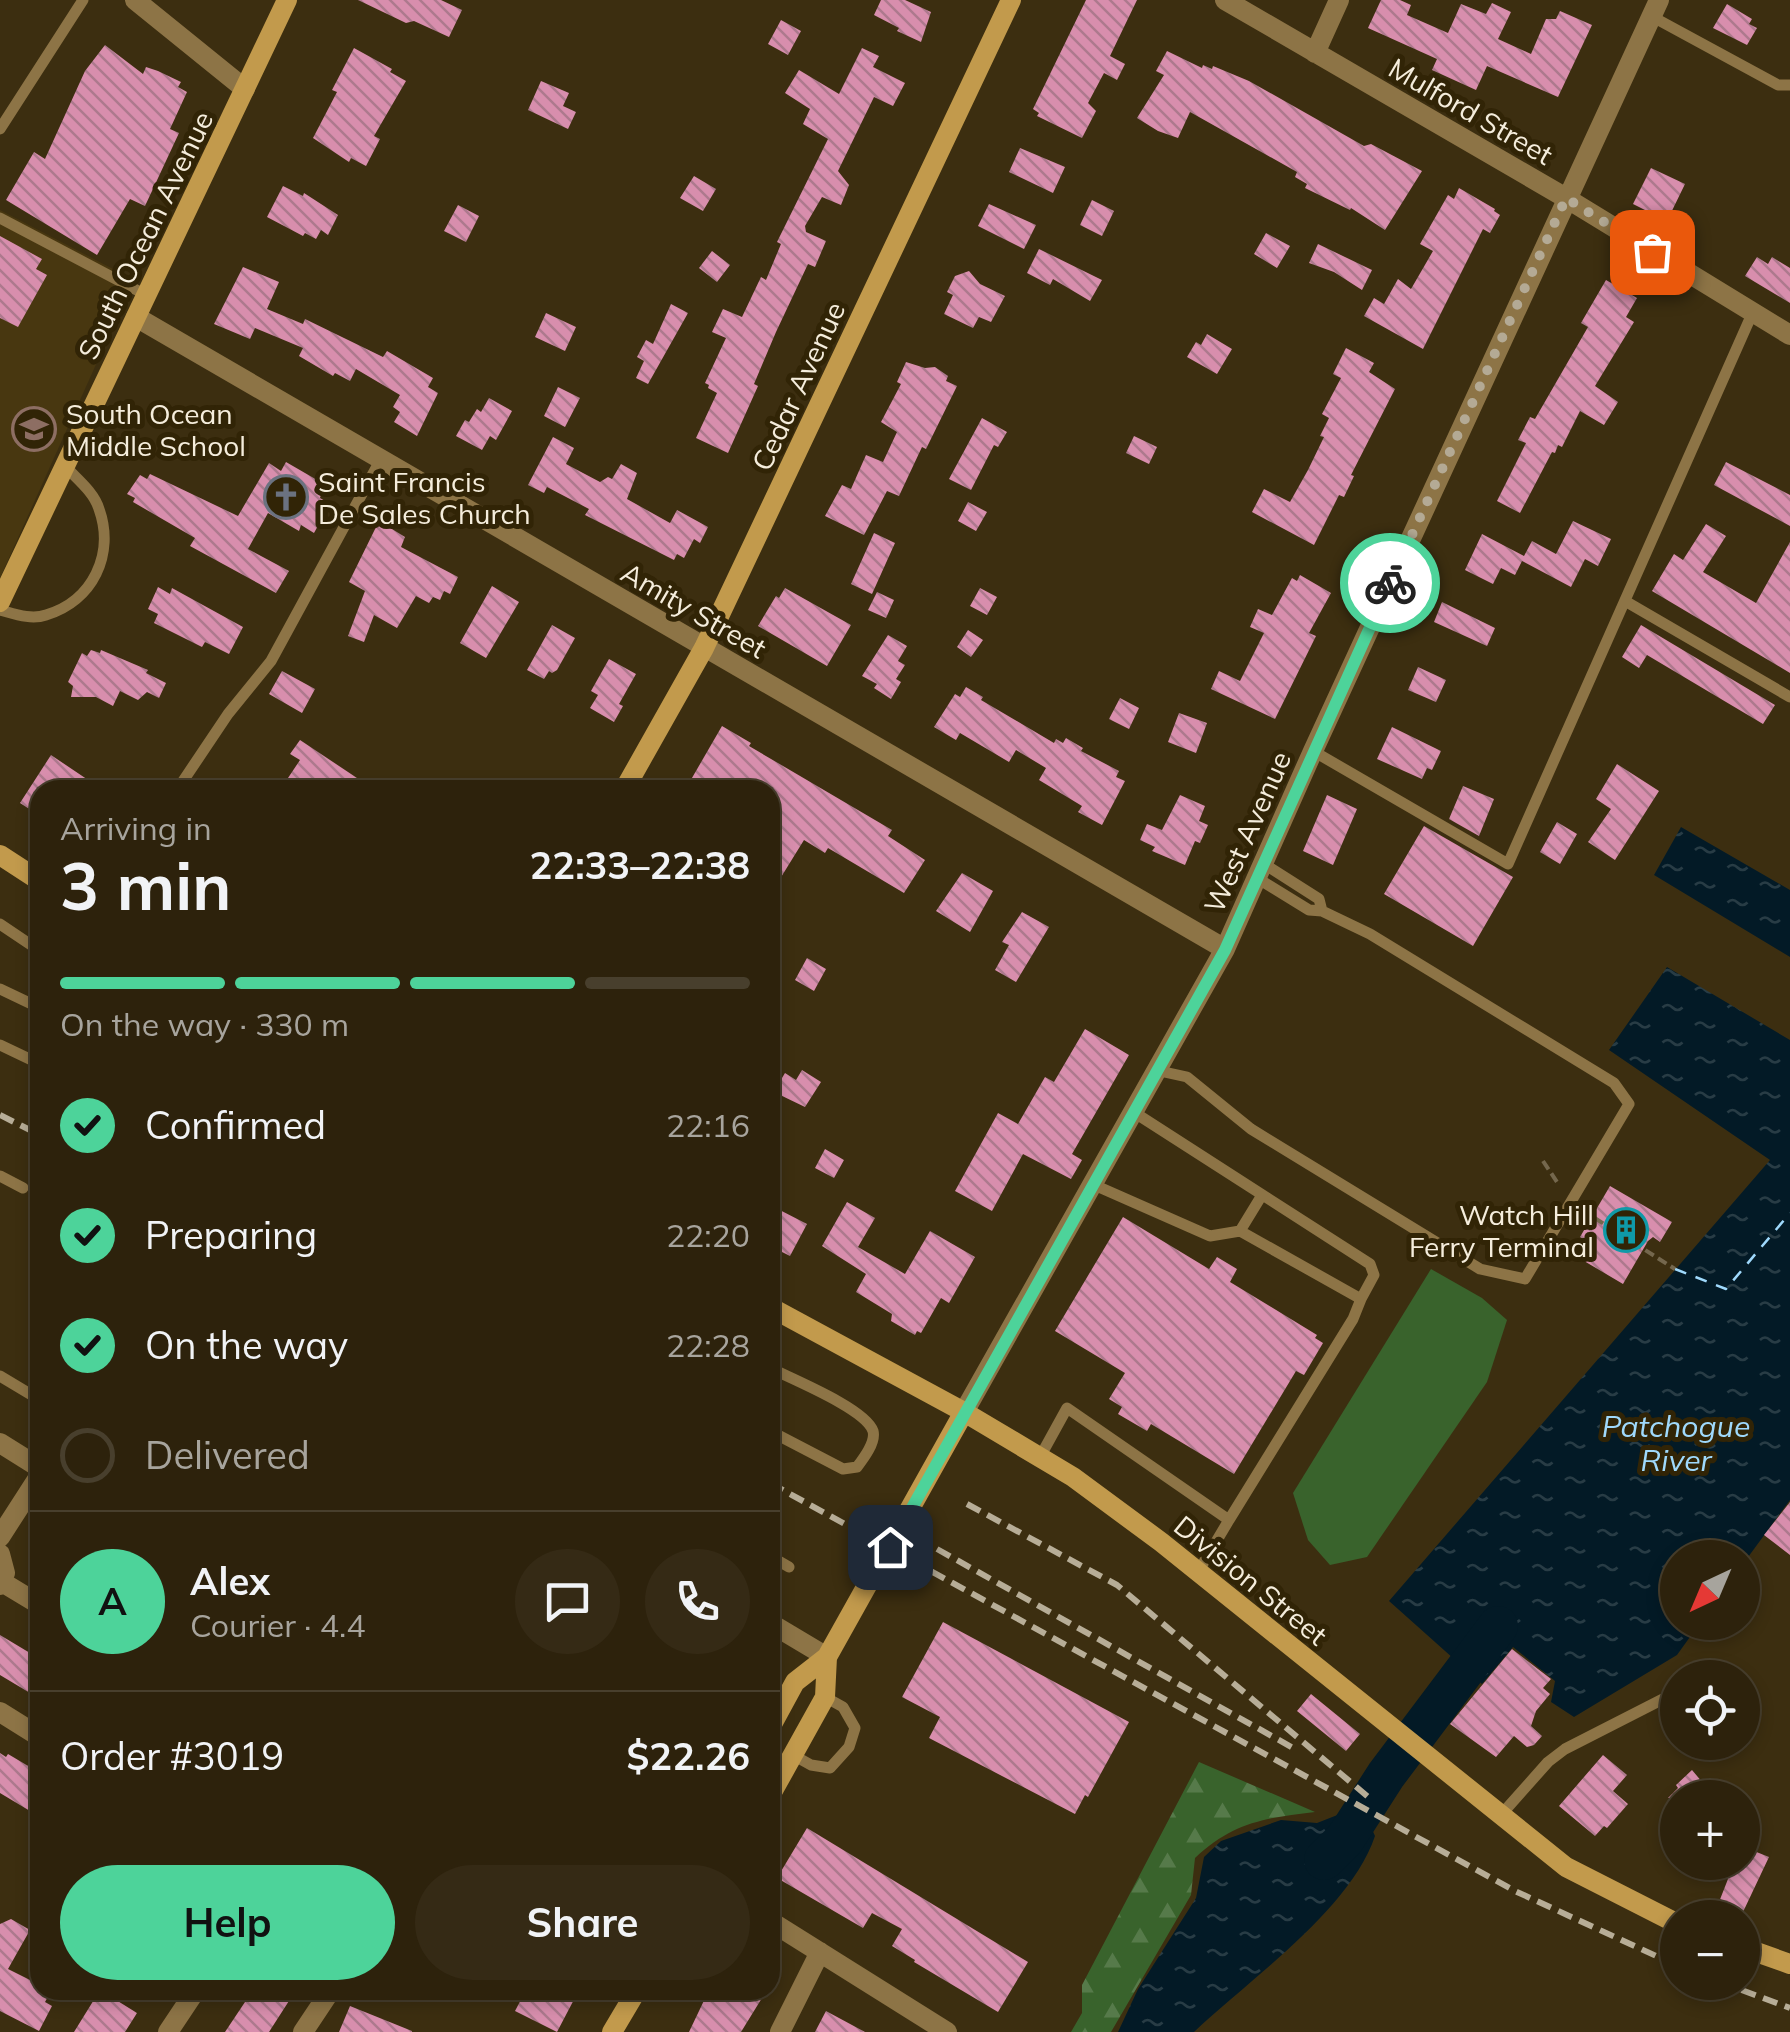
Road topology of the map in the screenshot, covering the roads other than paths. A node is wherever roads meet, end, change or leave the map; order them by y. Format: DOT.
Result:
graph roads {
  1 [pos="82,0"];
  2 [pos="135,0"];
  3 [pos="287,0"];
  4 [pos="1011,0"];
  5 [pos="1225,0"];
  6 [pos="1338,0"];
  7 [pos="1655,8"];
  8 [pos="1314,52"];
  9 [pos="1790,84"];
  10 [pos="246,90"];
  11 [pos="0,129"];
  12 [pos="1566,198"];
  13 [pos="0,218"];
  14 [pos="146,295"];
  15 [pos="1752,314"];
  16 [pos="136,316"];
  17 [pos="1790,335"];
  18 [pos="382,460"];
  19 [pos="65,466"];
  20 [pos="1624,601"];
  21 [pos="0,602"];
  22 [pos="0,610"];
  23 [pos="704,648"];
  24 [pos="1790,696"];
  25 [pos="1313,751"];
  26 [pos="184,780"];
  27 [pos="630,780"];
  28 [pos="0,855"];
  29 [pos="1261,871"];
  30 [pos="30,874"];
  31 [pos="0,924"];
  32 [pos="30,944"];
  33 [pos="1225,950"];
  34 [pos="0,989"];
  35 [pos="30,1003"];
  36 [pos="0,1045"];
  37 [pos="30,1059"];
  38 [pos="1155,1070"];
  39 [pos="1132,1112"];
  40 [pos="0,1176"];
  41 [pos="1092,1184"];
  42 [pos="24,1188"];
  43 [pos="1262,1195"];
  44 [pos="1240,1231"];
  45 [pos="1362,1299"];
  46 [pos="780,1312"];
  47 [pos="780,1373"];
  48 [pos="0,1376"];
  49 [pos="30,1394"];
  50 [pos="964,1412"];
  51 [pos="780,1436"];
  52 [pos="0,1443"];
  53 [pos="1040,1457"];
  54 [pos="30,1461"];
  55 [pos="30,1483"];
  56 [pos="1229,1520"];
  57 [pos="0,1538"];
  58 [pos="0,1554"];
  59 [pos="780,1562"];
  60 [pos="788,1566"];
  61 [pos="1198,1572"];
  62 [pos="1,1583"];
  63 [pos="30,1599"];
  64 [pos="780,1629"];
  65 [pos="827,1656"];
  66 [pos="825,1697"];
  67 [pos="1660,1700"];
  68 [pos="780,1710"];
  69 [pos="0,1712"];
  70 [pos="30,1730"];
  71 [pos="792,1755"];
  72 [pos="780,1777"];
  73 [pos="1500,1816"];
  74 [pos="1660,1915"];
  75 [pos="780,1927"];
  76 [pos="820,1952"];
  77 [pos="1760,1953"];
  78 [pos="1790,1964"];
  79 [pos="189,2000"];
  80 [pos="324,2000"];
  81 [pos="631,2000"];
  82 [pos="168,2032"];
  83 [pos="303,2032"];
  84 [pos="612,2032"];
  85 [pos="780,2032"];
  86 [pos="947,2032"];
  1 -- 11 [label="lane"];
  2 -- 10 [label="street"];
  3 -- 10 [label="street, South Ocean Avenue"];
  4 -- 23 [label="street, Cedar Avenue"];
  5 -- 8 [label="street, Mulford Street"];
  6 -- 8 [label="street"];
  7 -- 9 [label="lane"];
  7 -- 12 [label="street, West Avenue"];
  8 -- 12 [label="street, Mulford Street"];
  10 -- 14 [label="street, South Ocean Avenue"];
  12 -- 15 [label="street, Mulford Street"];
  12 -- 25 [label="street, West Avenue"];
  13 -- 14 [label="lane"];
  14 -- 16 [label="street, South Ocean Avenue"];
  15 -- 17 [label="street, Mulford Street"];
  15 -- 20 [label="lane"];
  16 -- 18 [label="street, Amity Street"];
  16 -- 19 [label="street, South Ocean Avenue"];
  18 -- 23 [label="street, Amity Street"];
  18 -- 26 [label="lane"];
  19 -- 21 [label="street, South Ocean Avenue"];
  19 -- 22 [label="lane"];
  20 -- 24 [label="lane"];
  20 -- 25 [label="lane"];
  23 -- 27 [label="street, Cedar Avenue"];
  23 -- 33 [label="street, Amity Street"];
  25 -- 29 [label="street, West Avenue"];
  28 -- 30 [label="street"];
  29 -- 33 [label="street, West Avenue"];
  29 -- 38 [label="lane"];
  31 -- 32 [label="lane"];
  33 -- 38 [label="street, West Avenue"];
  34 -- 35 [label="lane"];
  36 -- 37 [label="lane"];
  38 -- 39 [label="street, West Avenue"];
  39 -- 41 [label="street, West Avenue"];
  39 -- 43 [label="lane"];
  40 -- 42 [label="lane"];
  41 -- 44 [label="lane"];
  41 -- 50 [label="street, West Avenue"];
  43 -- 44 [label="lane"];
  43 -- 45 [label="lane"];
  44 -- 45 [label="lane"];
  45 -- 56 [label="lane"];
  46 -- 50 [label="street, Division Street"];
  47 -- 51 [label="lane"];
  48 -- 49 [label="lane"];
  50 -- 53 [label="street, Division Street"];
  50 -- 65 [label="street, West Avenue"];
  52 -- 54 [label="street"];
  53 -- 56 [label="lane"];
  53 -- 61 [label="street, Division Street"];
  55 -- 57 [label="street"];
  56 -- 61 [label="lane"];
  58 -- 62 [label="street"];
  59 -- 60 [label="lane"];
  61 -- 73 [label="street, Division Street"];
  62 -- 63 [label="street"];
  64 -- 65 [label="street"];
  65 -- 66 [label="street, West Avenue"];
  65 -- 68 [label="street, West Avenue"];
  66 -- 71 [label="street, West Avenue"];
  66 -- 71 [label="lane"];
  67 -- 73 [label="lane"];
  69 -- 70 [label="street"];
  71 -- 72 [label="street, West Avenue"];
  73 -- 74 [label="street, Division Street"];
  75 -- 76 [label="street"];
  76 -- 85 [label="street"];
  76 -- 86 [label="street"];
  77 -- 78 [label="street"];
  79 -- 82 [label="street"];
  80 -- 83 [label="street"];
  81 -- 84 [label="street"];
}
